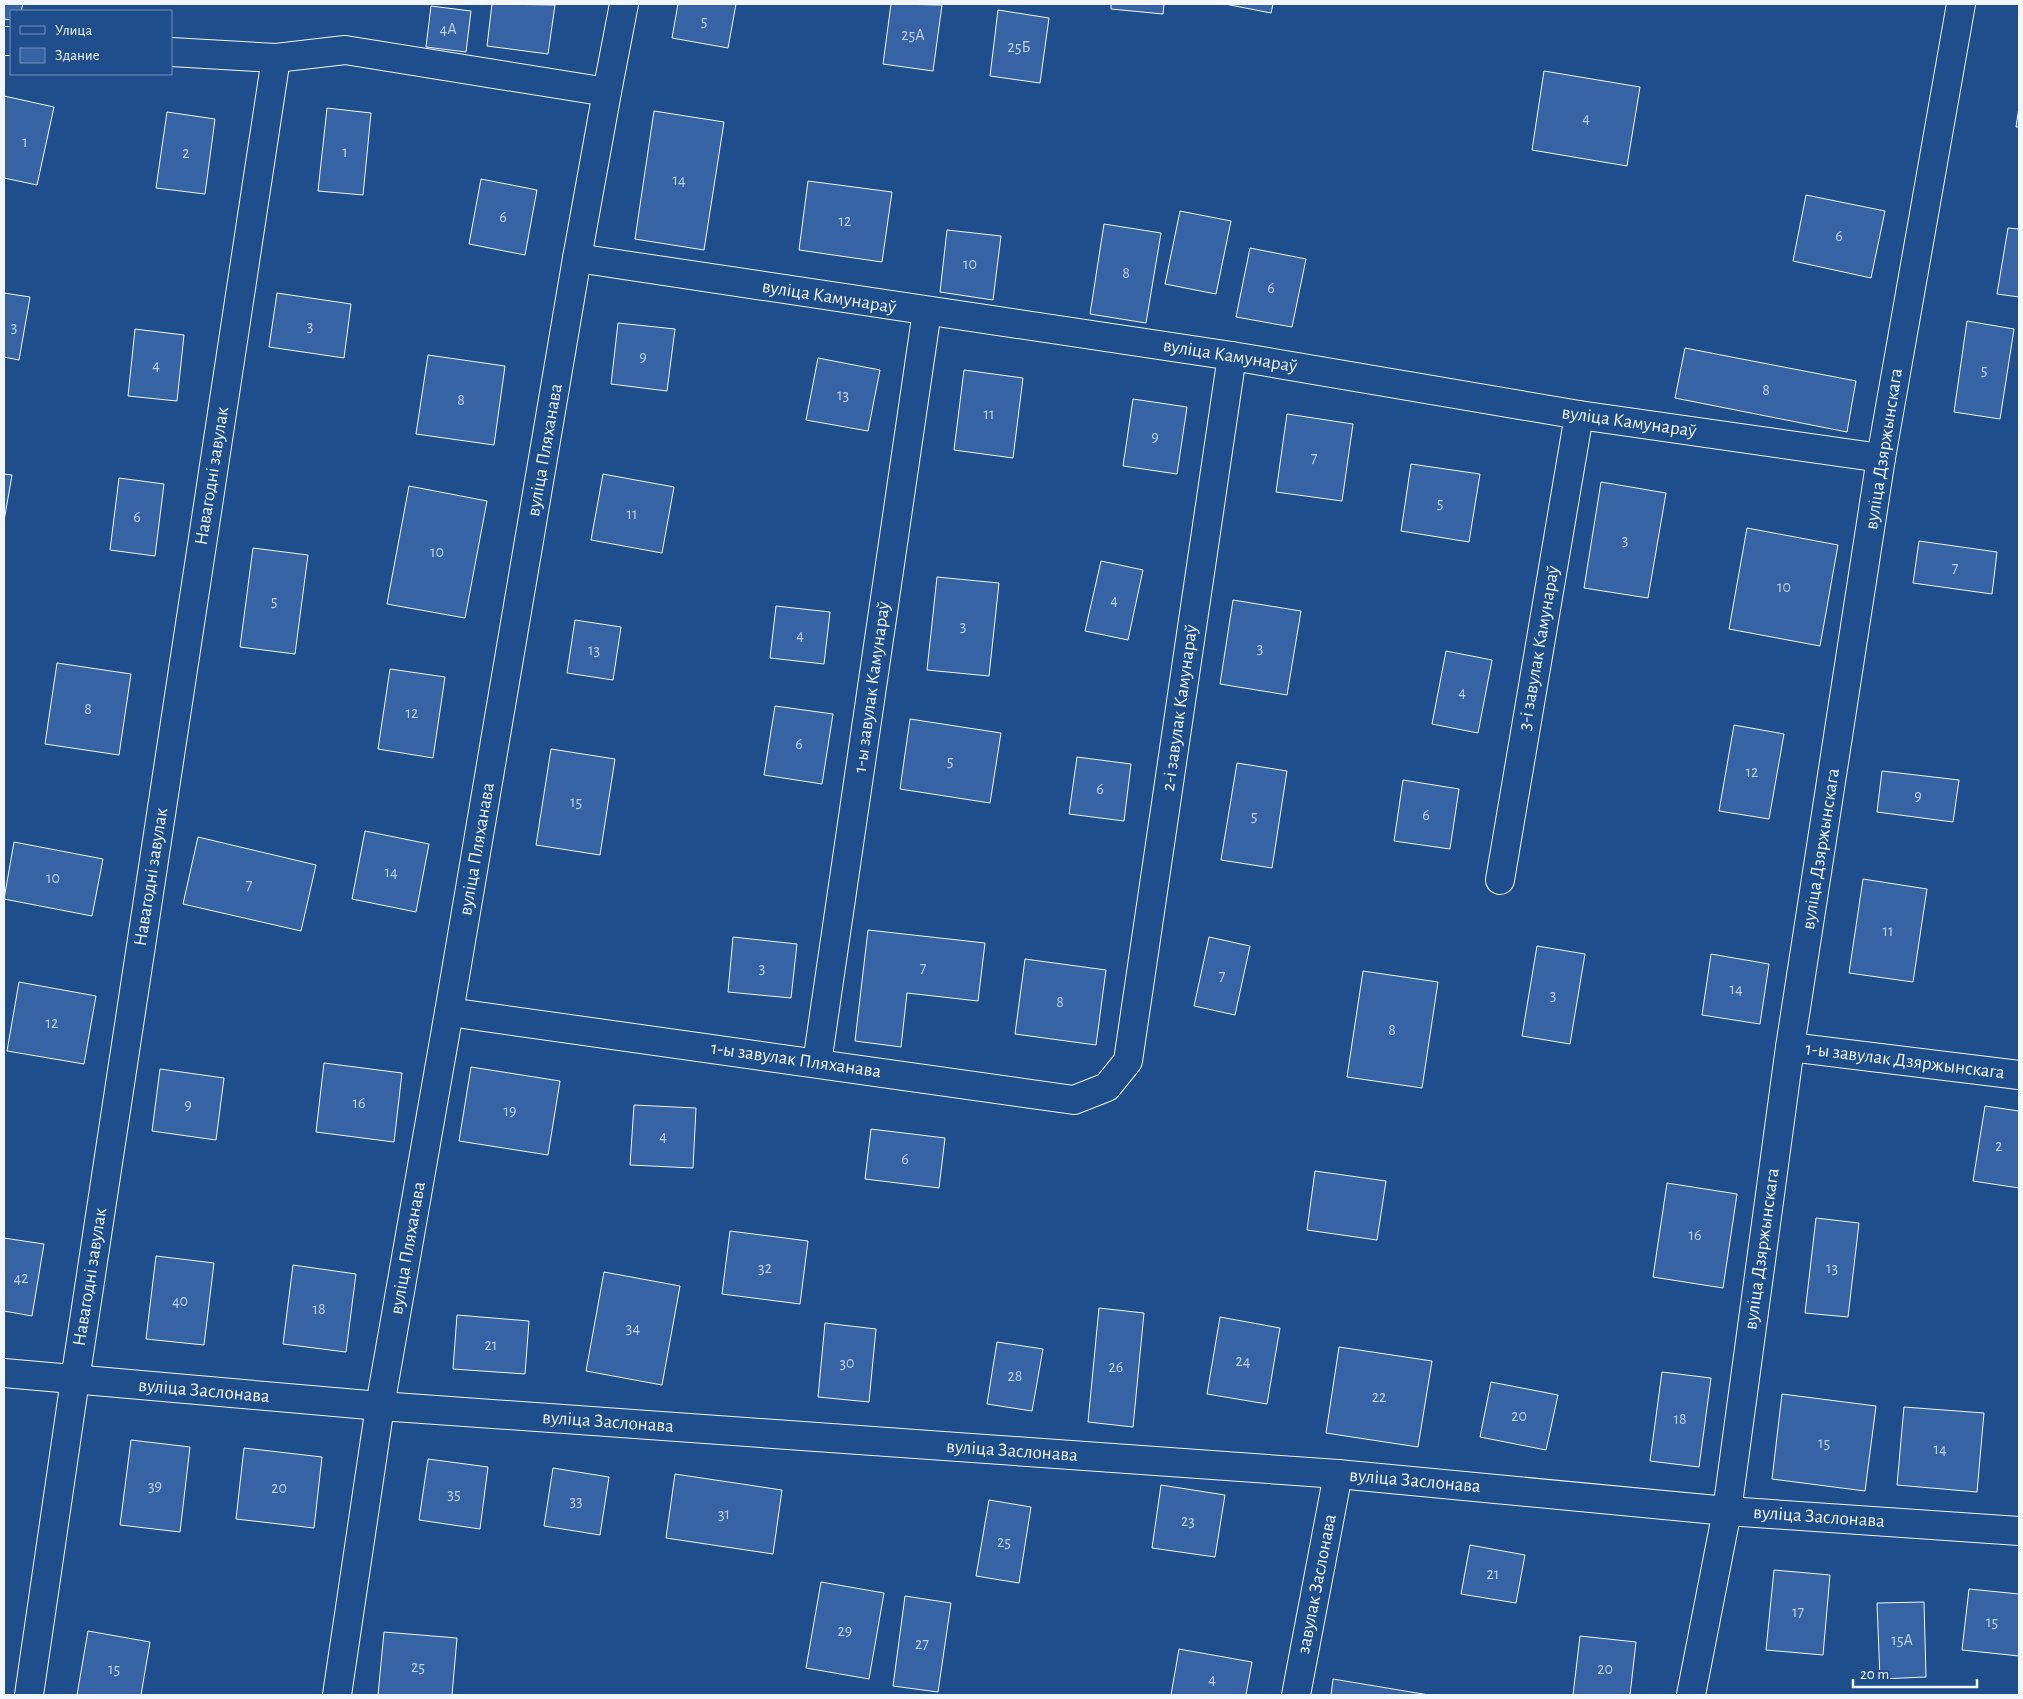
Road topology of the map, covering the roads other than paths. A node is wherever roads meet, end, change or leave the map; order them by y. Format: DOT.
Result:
graph roads {
  1 [pos="624,4"];
  2 [pos="1961,4"];
  3 [pos="172,52"];
  4 [pos="276,58"];
  5 [pos="607,92"];
  6 [pos="577,258"];
  7 [pos="926,311"];
  8 [pos="1232,356"];
  9 [pos="1579,415"];
  10 [pos="1882,458"];
  11 [pos="1500,880"];
  12 [pos="450,1012"];
  13 [pos="1790,1047"];
  14 [pos="1128,1061"];
  15 [pos="817,1063"];
  16 [pos="2019,1075"];
  17 [pos="4,1373"];
  18 [pos="74,1380"];
  19 [pos="380,1406"];
  20 [pos="1338,1474"];
  21 [pos="1727,1511"];
  22 [pos="2019,1531"];
  23 [pos="29,1695"];
  24 [pos="337,1695"];
  25 [pos="1296,1695"];
  26 [pos="1691,1695"];
  1 -- 5 [label="street, вуліца Пляханава"];
  2 -- 10 [label="street, вуліца Дзяржынскага"];
  3 -- 4 [label="street"];
  4 -- 5 [label="street"];
  4 -- 18 [label="street, Навагодні завулак"];
  5 -- 6 [label="street, вуліца Пляханава"];
  6 -- 7 [label="street, вуліца Камунараў"];
  6 -- 12 [label="street, вуліца Пляханава"];
  7 -- 8 [label="street, вуліца Камунараў"];
  7 -- 15 [label="street, 1-ы завулак Камунараў"];
  8 -- 9 [label="street, вуліца Камунараў"];
  8 -- 14 [label="street, 2-і завулак Камунараў"];
  9 -- 10 [label="street, вуліца Камунараў"];
  9 -- 11 [label="street, 3-і завулак Камунараў"];
  10 -- 13 [label="street, вуліца Дзяржынскага"];
  12 -- 15 [label="street, 1-ы завулак Пляханава"];
  12 -- 19 [label="street, вуліца Пляханава"];
  13 -- 16 [label="street, 1-ы завулак Дзяржынскага"];
  13 -- 21 [label="street, вуліца Дзяржынскага"];
  14 -- 15 [label="street, 1-ы завулак Пляханава"];
  17 -- 18 [label="street, вуліца Заслонава"];
  18 -- 19 [label="street, вуліца Заслонава"];
  18 -- 23 [label="street, Навагодні завулак"];
  19 -- 20 [label="street, вуліца Заслонава"];
  19 -- 24 [label="street, вуліца Пляханава"];
  20 -- 21 [label="street, вуліца Заслонава"];
  20 -- 25 [label="street, завулак Заслонава"];
  21 -- 22 [label="street, вуліца Заслонава"];
  21 -- 26 [label="street, вуліца Дзяржынскага"];
}
